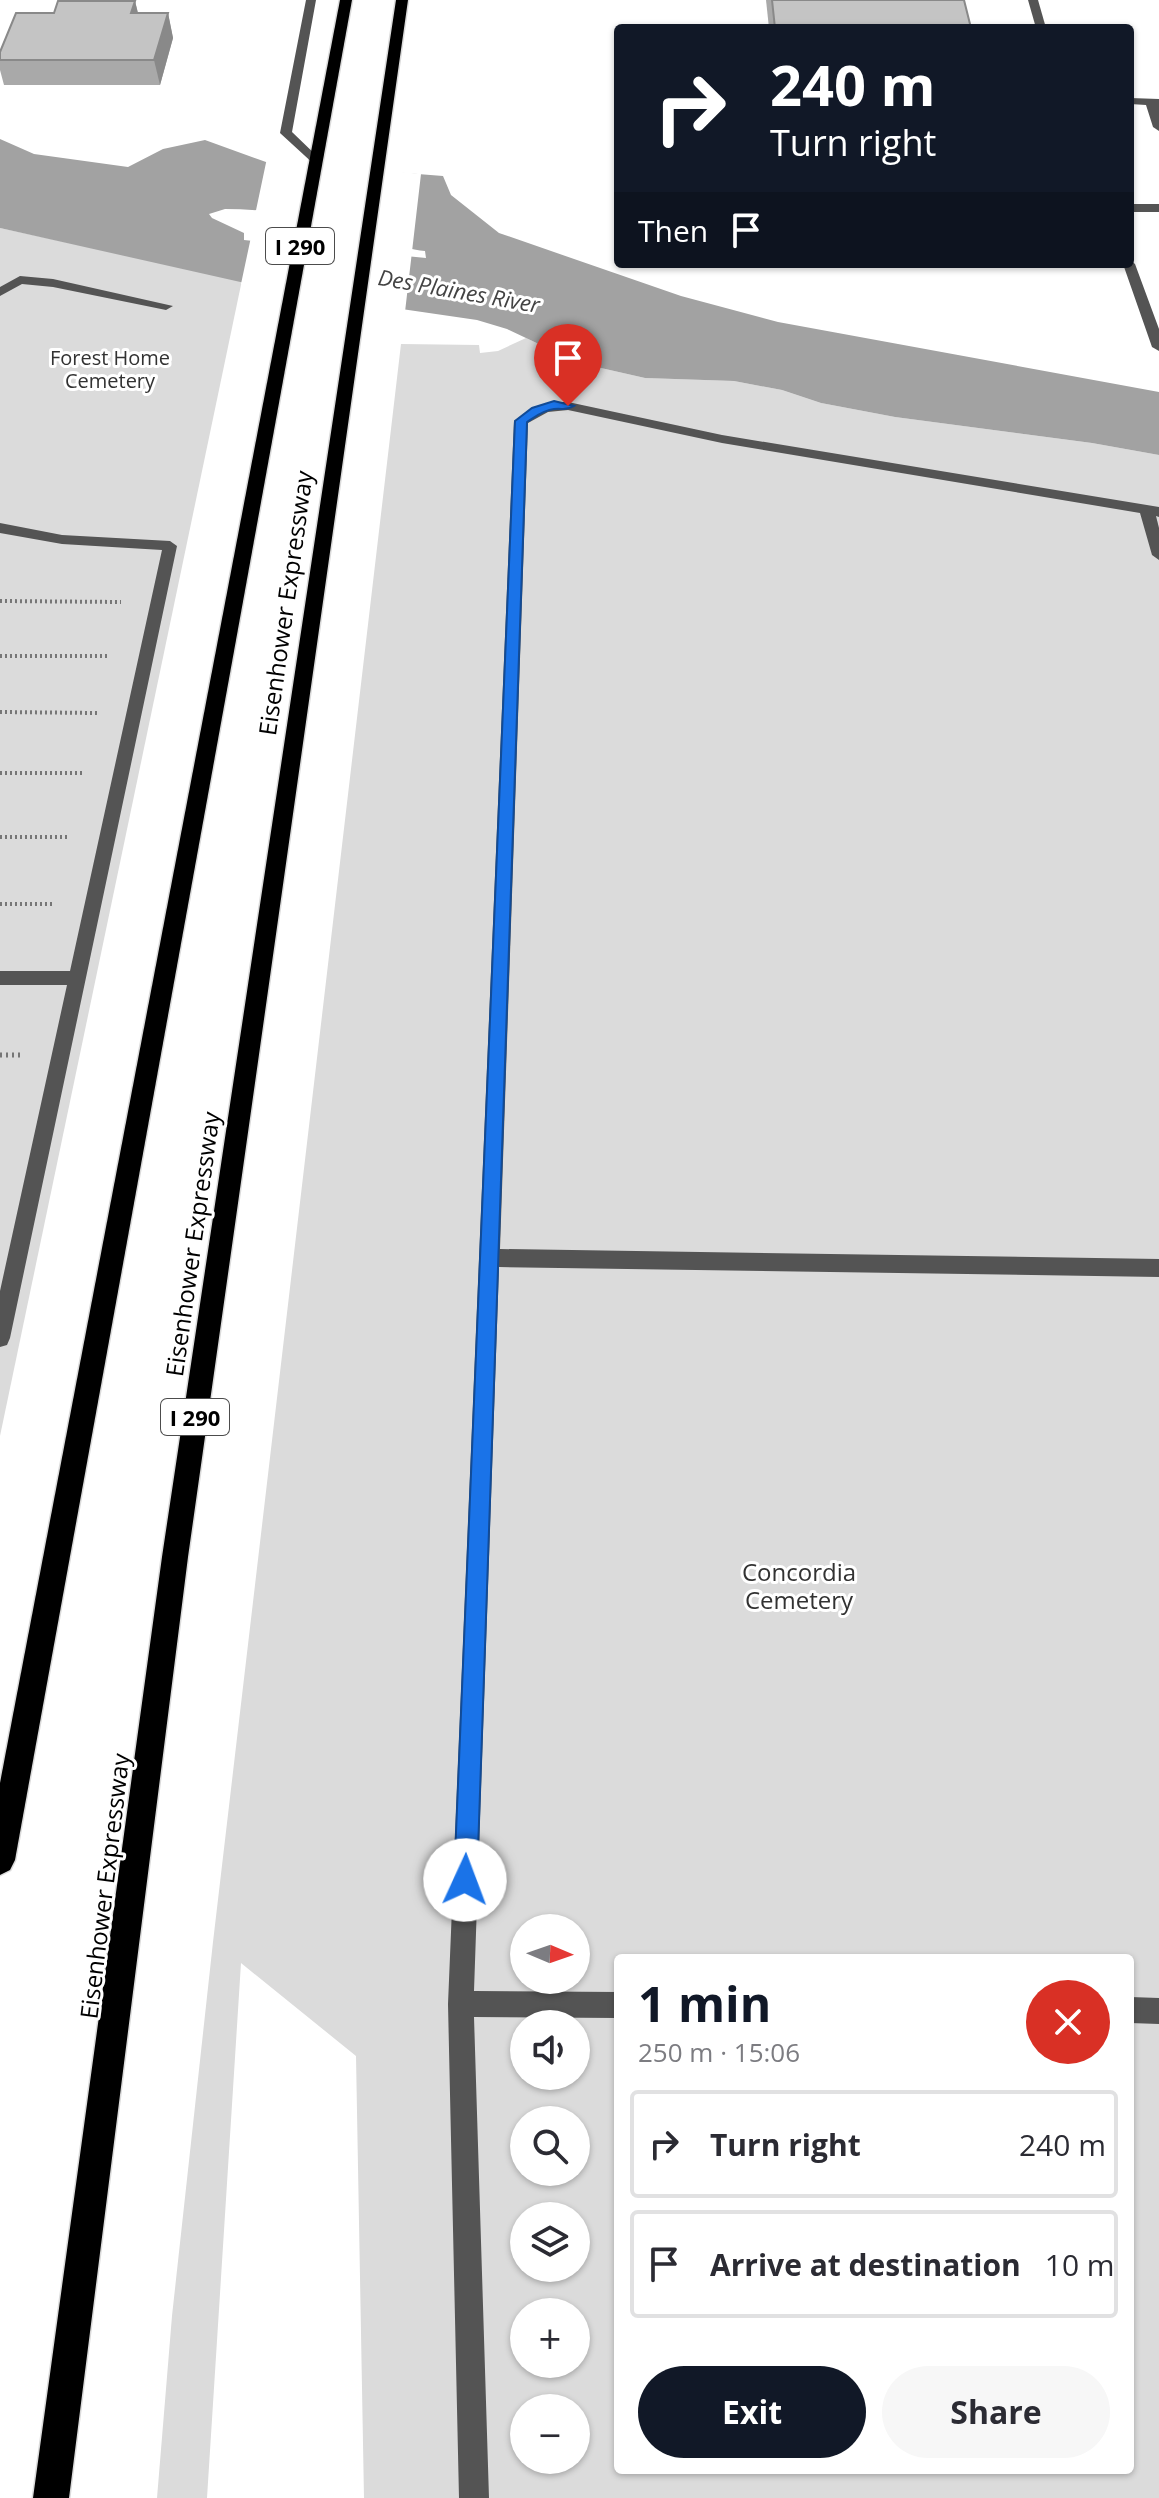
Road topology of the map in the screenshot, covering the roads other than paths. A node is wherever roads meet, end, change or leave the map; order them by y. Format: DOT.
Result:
graph roads {
  1 [pos="311,0"];
  2 [pos="346,0"];
  3 [pos="402,0"];
  4 [pos="1033,0"];
  5 [pos="1040,24"];
  6 [pos="1134,101"];
  7 [pos="1155,102"];
  8 [pos="1159,127"];
  9 [pos="316,162"];
  10 [pos="1134,208"];
  11 [pos="1159,208"];
  12 [pos="1130,268"];
  13 [pos="0,292"];
  14 [pos="166,306"];
  15 [pos="1159,347"];
  16 [pos="1153,511"];
  17 [pos="0,528"];
  18 [pos="1159,555"];
  19 [pos="0,978"];
  20 [pos="77,978"];
  21 [pos="488,1258"];
  22 [pos="1159,1268"];
  23 [pos="0,1338"];
  24 [pos="0,1860"];
  25 [pos="461,2004"];
  26 [pos="614,2005"];
  27 [pos="1134,2010"];
  28 [pos="1159,2011"];
  29 [pos="51,2498"];
  30 [pos="474,2498"];
  1 -- 9 [label="lane"];
  2 -- 9 [label="highway, Eisenhower Expressway / I 290"];
  3 -- 29 [label="highway, Eisenhower Expressway / I 290"];
  4 -- 5 [label="lane"];
  6 -- 7 [label="lane"];
  7 -- 8 [label="lane"];
  9 -- 24 [label="highway, Eisenhower Expressway / I 290"];
  10 -- 11 [label="lane"];
  12 -- 15 [label="lane"];
  13 -- 14 [label="lane"];
  16 -- 18 [label="lane"];
  16 -- 21 [label="lane"];
  17 -- 20 [label="lane"];
  19 -- 20 [label="lane"];
  20 -- 23 [label="lane"];
  21 -- 22 [label="lane"];
  21 -- 25 [label="lane"];
  25 -- 26 [label="lane"];
  25 -- 30 [label="lane"];
  27 -- 28 [label="lane"];
}
